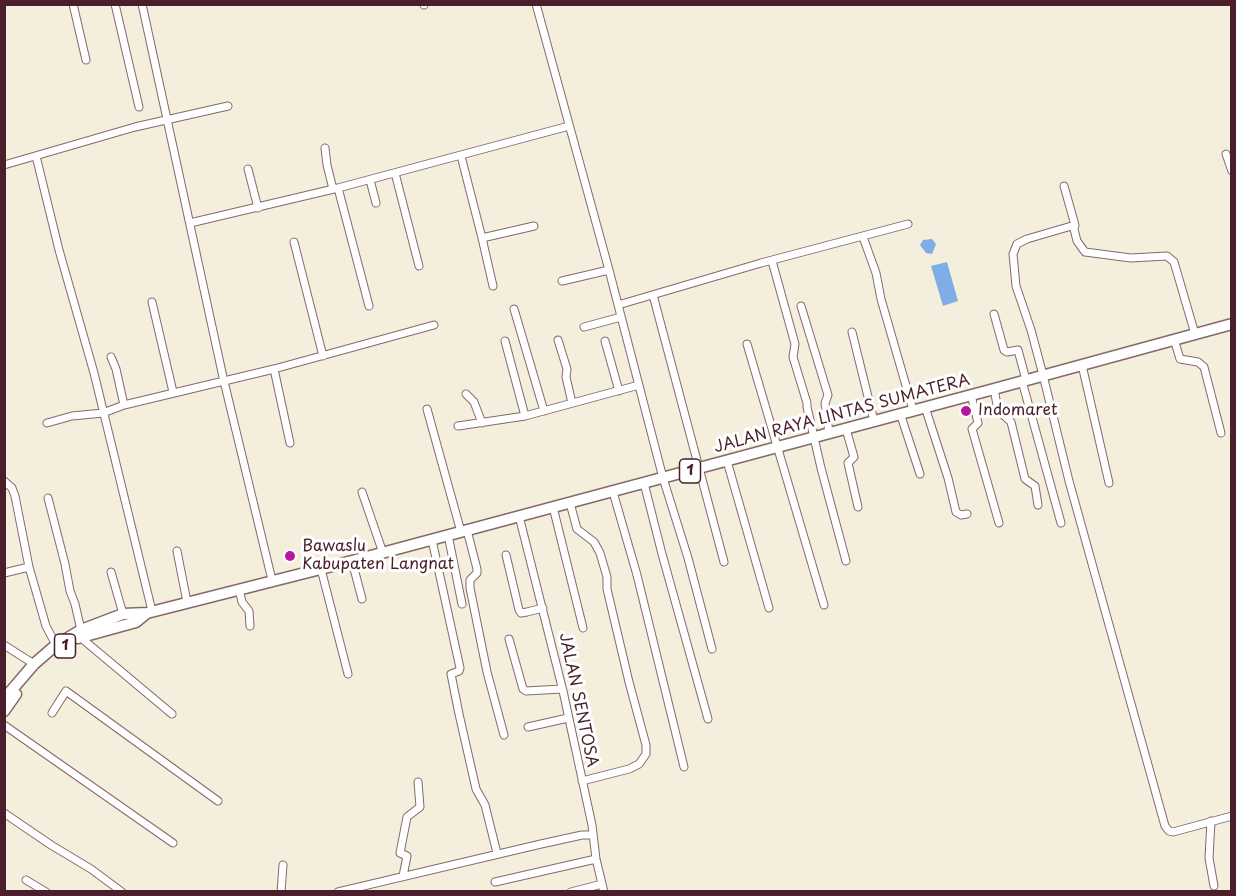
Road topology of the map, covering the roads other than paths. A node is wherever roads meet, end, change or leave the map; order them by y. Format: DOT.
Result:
graph roads {
  1 [pos="73,4"];
  2 [pos="115,4"];
  3 [pos="142,4"];
  4 [pos="536,4"];
  5 [pos="86,60"];
  6 [pos="228,106"];
  7 [pos="139,108"];
  8 [pos="166,121"];
  9 [pos="569,126"];
  10 [pos="325,148"];
  11 [pos="1226,154"];
  12 [pos="36,156"];
  13 [pos="461,156"];
  14 [pos="4,165"];
  15 [pos="248,169"];
  16 [pos="1232,171"];
  17 [pos="395,173"];
  18 [pos="370,180"];
  19 [pos="1065,186"];
  20 [pos="336,189"];
  21 [pos="376,202"];
  22 [pos="258,208"];
  23 [pos="190,223"];
  24 [pos="908,224"];
  25 [pos="1075,225"];
  26 [pos="534,226"];
  27 [pos="863,237"];
  28 [pos="482,238"];
  29 [pos="294,242"];
  30 [pos="772,261"];
  31 [pos="419,266"];
  32 [pos="609,270"];
  33 [pos="562,281"];
  34 [pos="493,286"];
  35 [pos="653,295"];
  36 [pos="152,302"];
  37 [pos="618,305"];
  38 [pos="369,306"];
  39 [pos="801,306"];
  40 [pos="514,309"];
  41 [pos="994,314"];
  42 [pos="621,317"];
  43 [pos="1232,324"];
  44 [pos="434,325"];
  45 [pos="584,327"];
  46 [pos="852,332"];
  47 [pos="1195,334"];
  48 [pos="1174,339"];
  49 [pos="558,340"];
  50 [pos="505,341"];
  51 [pos="605,341"];
  52 [pos="747,344"];
  53 [pos="323,356"];
  54 [pos="111,357"];
  55 [pos="1082,365"];
  56 [pos="274,369"];
  57 [pos="1043,375"];
  58 [pos="224,380"];
  59 [pos="1024,381"];
  60 [pos="639,385"];
  61 [pos="994,389"];
  62 [pos="619,391"];
  63 [pos="173,392"];
  64 [pos="466,394"];
  65 [pos="971,395"];
  66 [pos="572,403"];
  67 [pos="123,405"];
  68 [pos="925,407"];
  69 [pos="427,409"];
  70 [pos="913,410"];
  71 [pos="544,411"];
  72 [pos="103,413"];
  73 [pos="900,413"];
  74 [pos="525,416"];
  75 [pos="874,421"];
  76 [pos="47,423"];
  77 [pos="482,423"];
  78 [pos="458,426"];
  79 [pos="846,429"];
  80 [pos="829,433"];
  81 [pos="1221,433"];
  82 [pos="814,437"];
  83 [pos="290,443"];
  84 [pos="778,448"];
  85 [pos="727,461"];
  86 [pos="699,468"];
  87 [pos="920,474"];
  88 [pos="663,478"];
  89 [pos="4,481"];
  90 [pos="644,483"];
  91 [pos="1109,483"];
  92 [pos="362,492"];
  93 [pos="613,492"];
  94 [pos="48,498"];
  95 [pos="570,503"];
  96 [pos="1038,505"];
  97 [pos="553,507"];
  98 [pos="858,507"];
  99 [pos="967,514"];
  100 [pos="519,516"];
  101 [pos="999,523"];
  102 [pos="1061,523"];
  103 [pos="464,531"];
  104 [pos="448,535"];
  105 [pos="432,540"];
  106 [pos="177,551"];
  107 [pos="383,553"];
  108 [pos="506,555"];
  109 [pos="352,561"];
  110 [pos="846,561"];
  111 [pos="724,562"];
  112 [pos="29,567"];
  113 [pos="321,569"];
  114 [pos="111,572"];
  115 [pos="4,573"];
  116 [pos="272,580"];
  117 [pos="239,589"];
  118 [pos="362,599"];
  119 [pos="187,602"];
  120 [pos="462,604"];
  121 [pos="824,605"];
  122 [pos="543,608"];
  123 [pos="769,608"];
  124 [pos="150,612"];
  125 [pos="123,614"];
  126 [pos="250,626"];
  127 [pos="583,628"];
  128 [pos="80,633"];
  129 [pos="509,639"];
  130 [pos="4,645"];
  131 [pos="56,645"];
  132 [pos="712,649"];
  133 [pos="34,664"];
  134 [pos="348,674"];
  135 [pos="562,689"];
  136 [pos="5,697"];
  137 [pos="4,711"];
  138 [pos="52,713"];
  139 [pos="171,714"];
  140 [pos="568,718"];
  141 [pos="708,719"];
  142 [pos="4,725"];
  143 [pos="528,726"];
  144 [pos="504,735"];
  145 [pos="684,767"];
  146 [pos="582,781"];
  147 [pos="418,782"];
  148 [pos="218,801"];
  149 [pos="4,813"];
  150 [pos="1232,816"];
  151 [pos="1211,821"];
  152 [pos="593,835"];
  153 [pos="173,843"];
  154 [pos="497,854"];
  155 [pos="596,859"];
  156 [pos="283,866"];
  157 [pos="403,876"];
  158 [pos="27,880"];
  159 [pos="495,882"];
  160 [pos="1214,886"];
  161 [pos="603,888"];
  162 [pos="350,890"];
  163 [pos="46,891"];
  164 [pos="122,891"];
  165 [pos="281,891"];
  166 [pos="338,891"];
  167 [pos="571,891"];
  1 -- 5 [label="street"];
  2 -- 7 [label="street"];
  3 -- 8 [label="street"];
  4 -- 9 [label="street"];
  6 -- 8 [label="street"];
  8 -- 12 [label="street"];
  8 -- 23 [label="street"];
  9 -- 13 [label="street"];
  9 -- 32 [label="street"];
  10 -- 20 [label="street"];
  11 -- 16 [label="street"];
  12 -- 14 [label="street"];
  12 -- 72 [label="street"];
  13 -- 17 [label="street"];
  13 -- 28 [label="street"];
  15 -- 22 [label="street"];
  17 -- 18 [label="street"];
  17 -- 31 [label="street"];
  18 -- 20 [label="street"];
  18 -- 21 [label="street"];
  19 -- 25 [label="street"];
  20 -- 22 [label="street"];
  20 -- 38 [label="street"];
  22 -- 23 [label="street"];
  23 -- 58 [label="street"];
  24 -- 27 [label="street"];
  25 -- 47 [label="street"];
  25 -- 57 [label="street"];
  26 -- 28 [label="street"];
  27 -- 30 [label="street"];
  27 -- 70 [label="street"];
  28 -- 34 [label="street"];
  29 -- 53 [label="street"];
  30 -- 35 [label="street"];
  30 -- 82 [label="street"];
  32 -- 33 [label="street"];
  32 -- 37 [label="street"];
  35 -- 37 [label="street"];
  35 -- 86 [label="street"];
  36 -- 63 [label="street"];
  37 -- 42 [label="street"];
  39 -- 80 [label="street"];
  40 -- 71 [label="street"];
  41 -- 59 [label="street"];
  42 -- 45 [label="street"];
  42 -- 60 [label="street"];
  43 -- 47 [label="highway, JALAN RAYA LINTAS SUMATERA / 1"];
  44 -- 53 [label="street"];
  46 -- 75 [label="street"];
  47 -- 48 [label="highway, JALAN RAYA LINTAS SUMATERA / 1"];
  48 -- 55 [label="highway, JALAN RAYA LINTAS SUMATERA / 1"];
  48 -- 81 [label="street"];
  49 -- 66 [label="street"];
  50 -- 74 [label="street"];
  51 -- 62 [label="street"];
  52 -- 84 [label="street"];
  53 -- 56 [label="street"];
  54 -- 67 [label="street"];
  55 -- 57 [label="highway, JALAN RAYA LINTAS SUMATERA / 1"];
  55 -- 91 [label="street"];
  56 -- 58 [label="street"];
  56 -- 83 [label="street"];
  57 -- 59 [label="highway, JALAN RAYA LINTAS SUMATERA / 1"];
  57 -- 151 [label="street"];
  58 -- 63 [label="street"];
  58 -- 116 [label="street"];
  59 -- 61 [label="highway, JALAN RAYA LINTAS SUMATERA / 1"];
  59 -- 102 [label="street"];
  60 -- 62 [label="street"];
  60 -- 88 [label="street"];
  61 -- 65 [label="highway, JALAN RAYA LINTAS SUMATERA / 1"];
  61 -- 96 [label="street"];
  62 -- 66 [label="street"];
  63 -- 67 [label="street"];
  64 -- 77 [label="street"];
  65 -- 68 [label="highway, JALAN RAYA LINTAS SUMATERA / 1"];
  65 -- 101 [label="street"];
  66 -- 71 [label="street"];
  67 -- 72 [label="street"];
  68 -- 70 [label="highway, JALAN RAYA LINTAS SUMATERA / 1"];
  68 -- 99 [label="street"];
  69 -- 103 [label="street"];
  70 -- 73 [label="highway, JALAN RAYA LINTAS SUMATERA / 1"];
  71 -- 74 [label="street"];
  72 -- 76 [label="street"];
  72 -- 124 [label="street"];
  73 -- 75 [label="highway, JALAN RAYA LINTAS SUMATERA / 1"];
  73 -- 87 [label="street"];
  74 -- 77 [label="street"];
  75 -- 79 [label="highway, JALAN RAYA LINTAS SUMATERA / 1"];
  77 -- 78 [label="street"];
  79 -- 80 [label="highway, JALAN RAYA LINTAS SUMATERA / 1"];
  79 -- 98 [label="street"];
  80 -- 82 [label="highway, JALAN RAYA LINTAS SUMATERA / 1"];
  82 -- 84 [label="highway, JALAN RAYA LINTAS SUMATERA / 1"];
  82 -- 110 [label="street"];
  84 -- 85 [label="highway, JALAN RAYA LINTAS SUMATERA / 1"];
  84 -- 121 [label="street"];
  85 -- 86 [label="highway, JALAN RAYA LINTAS SUMATERA / 1"];
  85 -- 123 [label="street"];
  86 -- 88 [label="highway, JALAN RAYA LINTAS SUMATERA / 1"];
  86 -- 111 [label="street"];
  88 -- 90 [label="highway, JALAN RAYA LINTAS SUMATERA / 1"];
  88 -- 132 [label="street"];
  89 -- 112 [label="street"];
  90 -- 93 [label="highway, JALAN RAYA LINTAS SUMATERA / 1"];
  90 -- 141 [label="street"];
  92 -- 107 [label="street"];
  93 -- 95 [label="highway, JALAN RAYA LINTAS SUMATERA / 1"];
  93 -- 145 [label="street"];
  94 -- 128 [label="street"];
  95 -- 97 [label="highway, JALAN RAYA LINTAS SUMATERA / 1"];
  95 -- 146 [label="street"];
  97 -- 100 [label="highway, JALAN RAYA LINTAS SUMATERA / 1"];
  97 -- 127 [label="street"];
  100 -- 103 [label="highway, JALAN RAYA LINTAS SUMATERA / 1"];
  100 -- 122 [label="street, JALAN SENTOSA"];
  103 -- 104 [label="highway, JALAN RAYA LINTAS SUMATERA / 1"];
  103 -- 144 [label="street"];
  104 -- 105 [label="highway, JALAN RAYA LINTAS SUMATERA / 1"];
  104 -- 120 [label="street"];
  105 -- 107 [label="highway, JALAN RAYA LINTAS SUMATERA / 1"];
  105 -- 154 [label="street"];
  106 -- 119 [label="street"];
  107 -- 109 [label="highway, JALAN RAYA LINTAS SUMATERA / 1"];
  108 -- 122 [label="street"];
  109 -- 113 [label="highway, JALAN RAYA LINTAS SUMATERA / 1"];
  109 -- 118 [label="street"];
  112 -- 115 [label="street"];
  112 -- 131 [label="street"];
  113 -- 116 [label="highway, JALAN RAYA LINTAS SUMATERA / 1"];
  113 -- 134 [label="street"];
  114 -- 125 [label="street"];
  116 -- 117 [label="highway, JALAN RAYA LINTAS SUMATERA / 1"];
  117 -- 119 [label="highway, JALAN RAYA LINTAS SUMATERA / 1"];
  117 -- 126 [label="street"];
  119 -- 124 [label="highway, JALAN RAYA LINTAS SUMATERA / 1"];
  122 -- 135 [label="street, JALAN SENTOSA"];
  124 -- 125 [label="highway, JALAN RAYA LINTAS SUMATERA / 1"];
  124 -- 128 [label="highway, JALAN RAYA LINTAS SUMATERA / 1"];
  125 -- 128 [label="highway, JALAN RAYA LINTAS SUMATERA / 1"];
  128 -- 131 [label="highway, JALAN RAYA LINTAS SUMATERA / 1"];
  128 -- 137 [label="highway, JALAN RAYA LINTAS SUMATERA / 1"];
  128 -- 139 [label="street"];
  129 -- 135 [label="street"];
  130 -- 133 [label="street"];
  131 -- 133 [label="highway, JALAN RAYA LINTAS SUMATERA / 1"];
  133 -- 136 [label="highway, JALAN RAYA LINTAS SUMATERA / 1"];
  135 -- 140 [label="street, JALAN SENTOSA"];
  138 -- 148 [label="street"];
  140 -- 143 [label="street"];
  140 -- 146 [label="street, JALAN SENTOSA"];
  142 -- 153 [label="street"];
  146 -- 152 [label="street, JALAN SENTOSA"];
  147 -- 157 [label="street"];
  149 -- 164 [label="street"];
  150 -- 151 [label="street"];
  151 -- 160 [label="street"];
  152 -- 154 [label="street"];
  152 -- 155 [label="street, JALAN SENTOSA"];
  154 -- 157 [label="street"];
  155 -- 159 [label="street"];
  155 -- 161 [label="street, JALAN SENTOSA"];
  156 -- 165 [label="street"];
  157 -- 162 [label="street"];
  158 -- 163 [label="street"];
  161 -- 167 [label="street"];
  162 -- 166 [label="street"];
}
